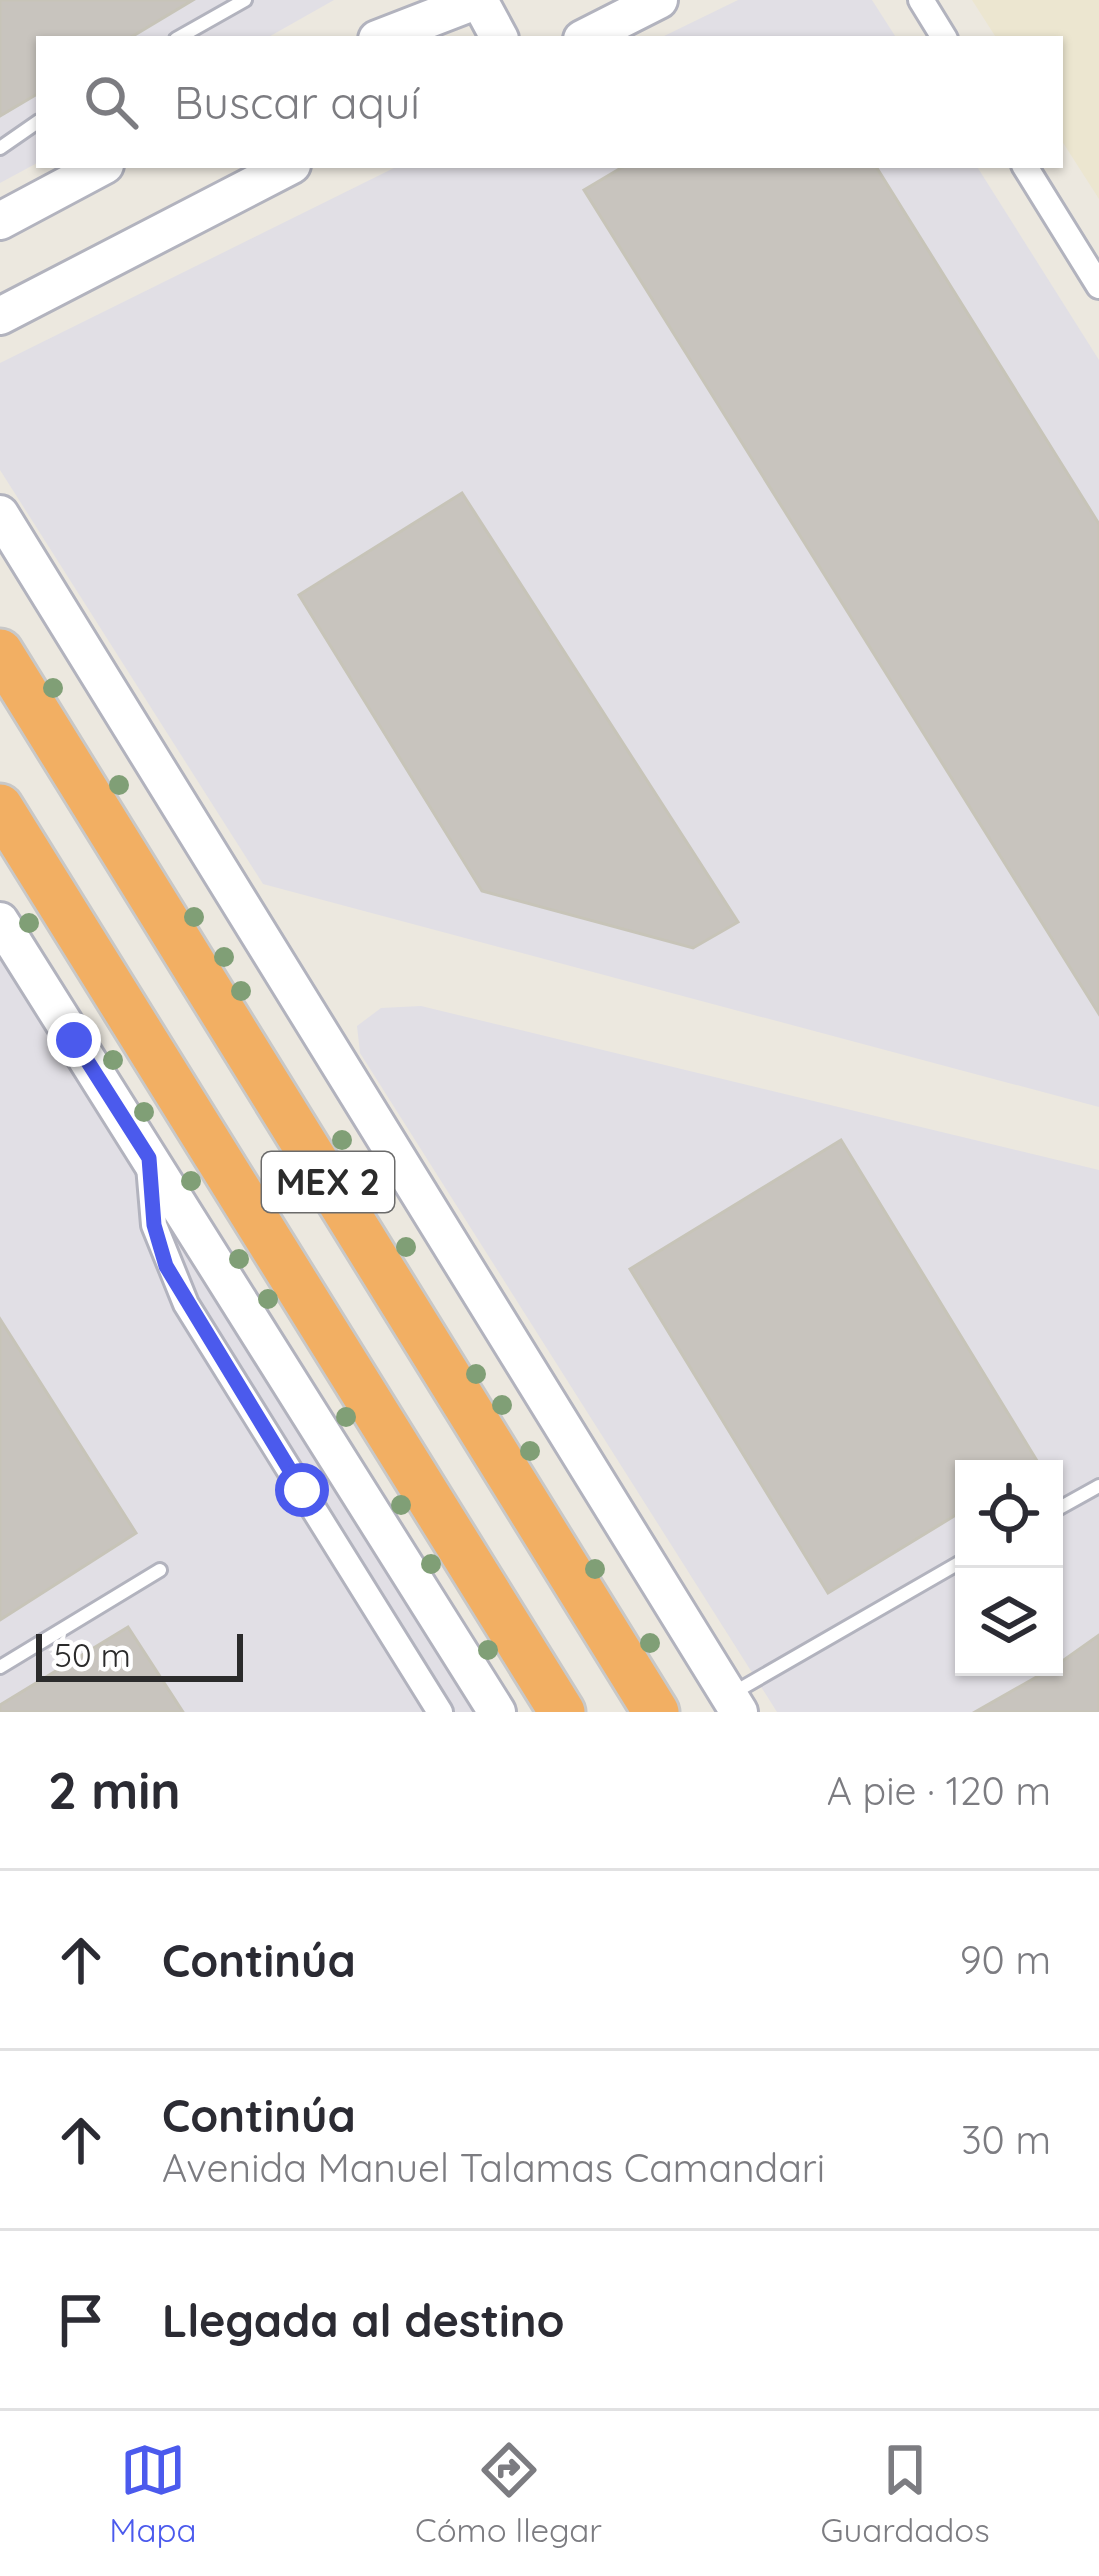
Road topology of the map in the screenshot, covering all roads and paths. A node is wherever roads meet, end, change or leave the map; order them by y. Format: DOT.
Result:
graph roads {
  1 [pos="244,0"];
  2 [pos="479,0"];
  3 [pos="659,0"];
  4 [pos="921,0"];
  5 [pos="181,36"];
  6 [pos="385,36"];
  7 [pos="498,36"];
  8 [pos="588,36"];
  9 [pos="943,36"];
  10 [pos="36,123"];
  11 [pos="0,148"];
  12 [pos="98,168"];
  13 [pos="286,168"];
  14 [pos="1026,168"];
  15 [pos="0,221"];
  16 [pos="1099,286"];
  17 [pos="0,316"];
  18 [pos="0,514"];
  19 [pos="0,652"];
  20 [pos="0,807"];
  21 [pos="0,921"];
  22 [pos="149,1158"];
  23 [pos="1099,1486"];
  24 [pos="1063,1506"];
  25 [pos="955,1567"];
  26 [pos="160,1570"];
  27 [pos="0,1667"];
  28 [pos="734,1704"];
  29 [pos="440,1712"];
  30 [pos="497,1712"];
  31 [pos="562,1712"];
  32 [pos="656,1712"];
  1 -- 5 [label="lane"];
  2 -- 6 [label="main road"];
  2 -- 7 [label="main road"];
  3 -- 8 [label="main road"];
  4 -- 9 [label="street"];
  10 -- 11 [label="lane"];
  12 -- 15 [label="main road"];
  13 -- 17 [label="main road"];
  14 -- 16 [label="street"];
  18 -- 28 [label="main road"];
  19 -- 32 [label="highway, MEX 2"];
  20 -- 31 [label="highway, MEX 2"];
  21 -- 22 [label="main road"];
  22 -- 29 [label="street"];
  22 -- 30 [label="main road"];
  23 -- 24 [label="lane"];
  25 -- 28 [label="lane"];
  26 -- 27 [label="lane"];
}
